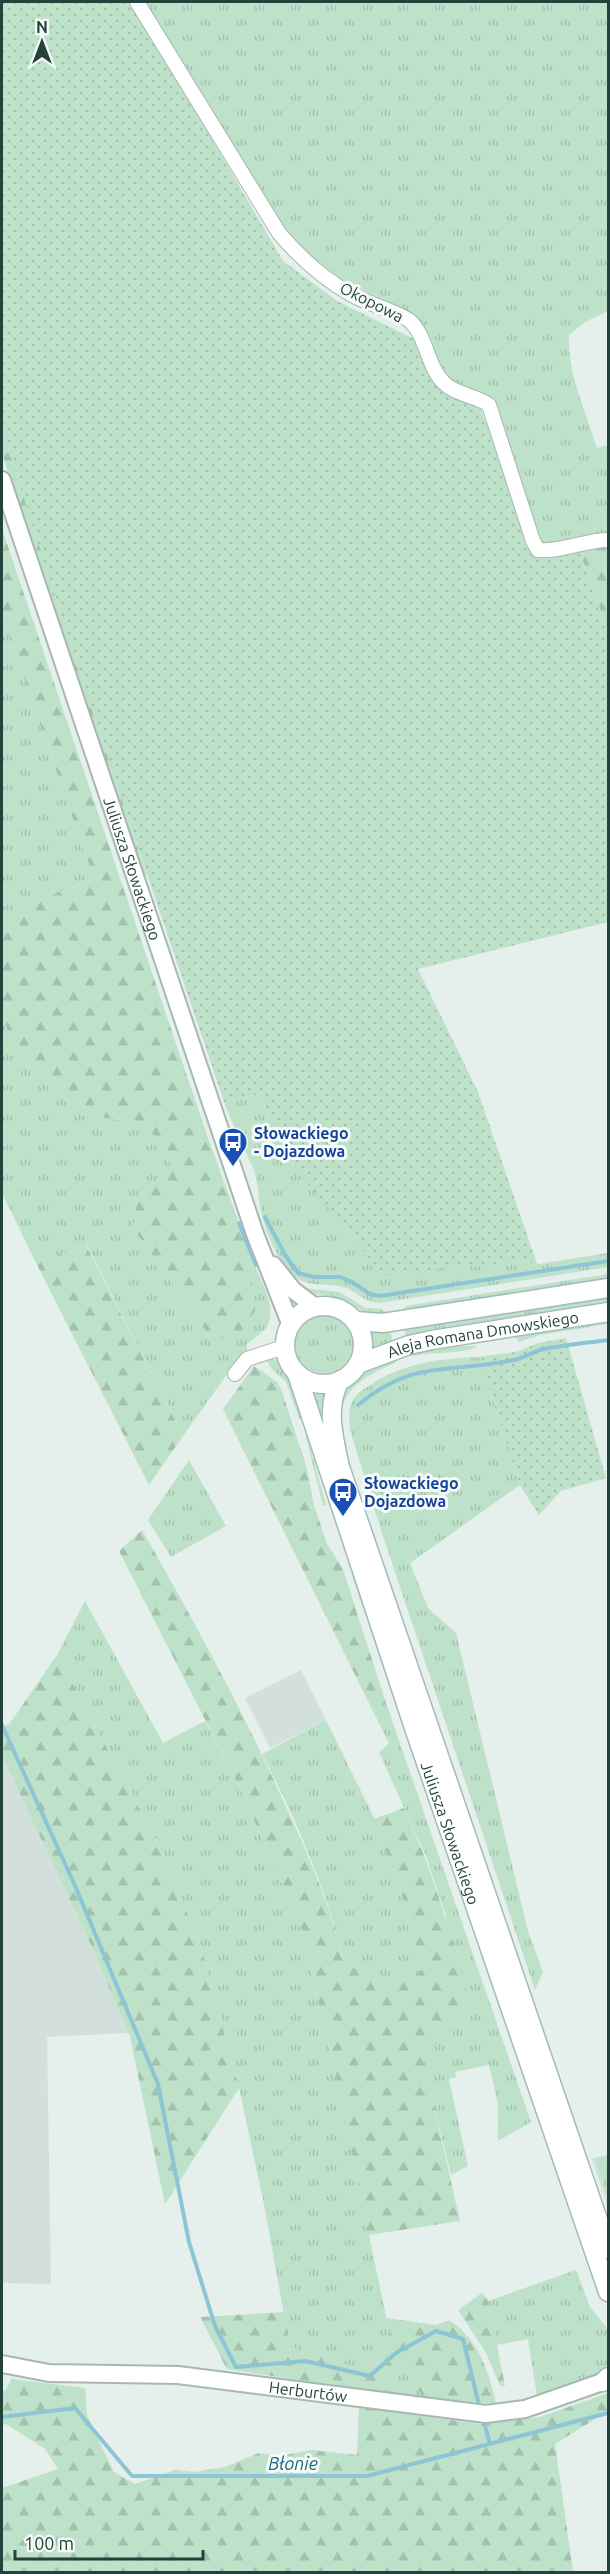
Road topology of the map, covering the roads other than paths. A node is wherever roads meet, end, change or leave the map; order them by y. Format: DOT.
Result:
graph roads {
  1 [pos="137,2"];
  2 [pos="2,480"];
  3 [pos="609,540"];
  4 [pos="264,1255"];
  5 [pos="609,1288"];
  6 [pos="314,1306"];
  7 [pos="609,1312"];
  8 [pos="355,1321"];
  9 [pos="290,1323"];
  10 [pos="284,1347"];
  11 [pos="358,1364"];
  12 [pos="235,1374"];
  13 [pos="297,1374"];
  14 [pos="340,1380"];
  15 [pos="609,2249"];
  16 [pos="609,2292"];
  17 [pos="2,2364"];
  18 [pos="607,2379"];
  1 -- 3 [label="street, Okopowa"];
  2 -- 4 [label="street, Juliusza Słowackiego"];
  4 -- 6 [label="street, Juliusza Słowackiego"];
  4 -- 9 [label="street, Juliusza Słowackiego"];
  5 -- 8 [label="main road, Aleja Romana Dmowskiego"];
  6 -- 8 [label="main road"];
  6 -- 9 [label="main road"];
  7 -- 11 [label="main road, Aleja Romana Dmowskiego"];
  8 -- 11 [label="main road"];
  9 -- 10 [label="main road"];
  10 -- 12 [label="street"];
  10 -- 13 [label="main road"];
  11 -- 14 [label="main road"];
  13 -- 14 [label="main road"];
  13 -- 16 [label="main road, Juliusza Słowackiego"];
  14 -- 15 [label="main road, Juliusza Słowackiego"];
  17 -- 18 [label="street, Herburtów"];
}
